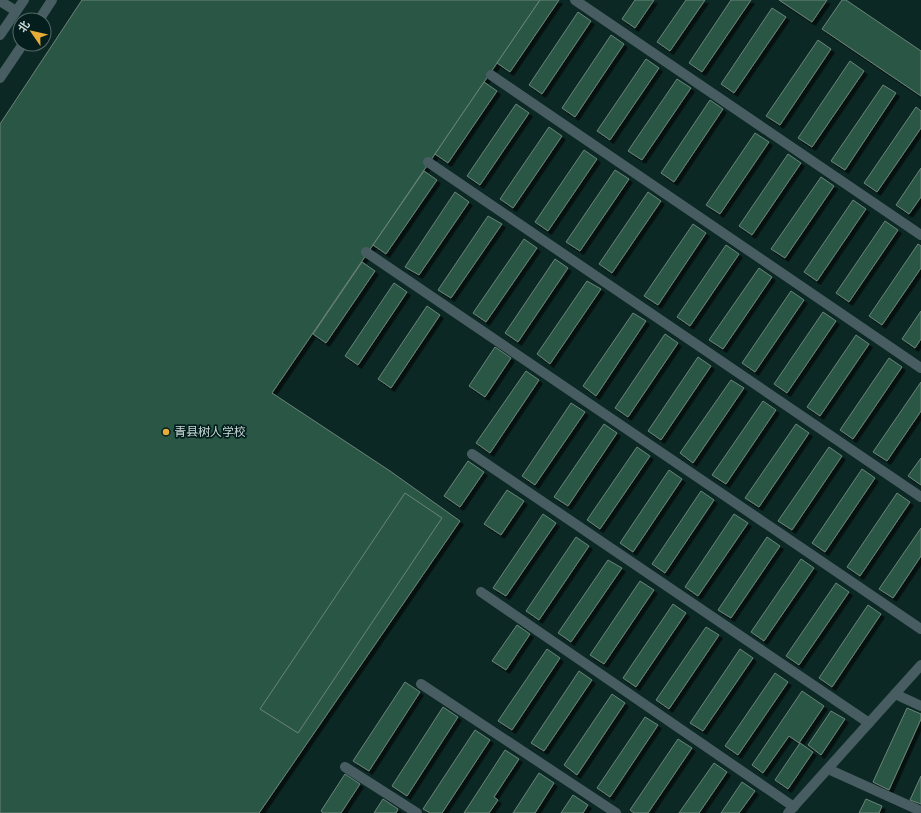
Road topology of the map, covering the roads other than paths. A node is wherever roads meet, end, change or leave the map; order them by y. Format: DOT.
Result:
graph roads {
  1 [pos="24,0"];
  2 [pos="52,0"];
  3 [pos="575,0"];
  4 [pos="0,1"];
  5 [pos="16,11"];
  6 [pos="44,12"];
  7 [pos="0,35"];
  8 [pos="17,52"];
  9 [pos="491,75"];
  10 [pos="0,78"];
  11 [pos="428,162"];
  12 [pos="921,235"];
  13 [pos="366,252"];
  14 [pos="921,368"];
  15 [pos="472,454"];
  16 [pos="921,497"];
  17 [pos="481,592"];
  18 [pos="921,629"];
  19 [pos="921,665"];
  20 [pos="421,684"];
  21 [pos="895,694"];
  22 [pos="921,706"];
  23 [pos="869,723"];
  24 [pos="345,767"];
  25 [pos="828,769"];
  26 [pos="791,810"];
  27 [pos="921,810"];
  28 [pos="416,813"];
  29 [pos="616,813"];
  1 -- 5 [label="street"];
  2 -- 6 [label="street"];
  3 -- 12 [label="street"];
  4 -- 5 [label="street"];
  5 -- 7 [label="street"];
  8 -- 10 [label="street"];
  9 -- 14 [label="street"];
  11 -- 16 [label="street"];
  13 -- 18 [label="street"];
  15 -- 23 [label="street"];
  17 -- 26 [label="street"];
  19 -- 21 [label="street"];
  20 -- 29 [label="street"];
  21 -- 22 [label="street"];
  21 -- 23 [label="street"];
  23 -- 25 [label="street"];
  24 -- 28 [label="street"];
  25 -- 26 [label="street"];
  25 -- 27 [label="street"];
}
